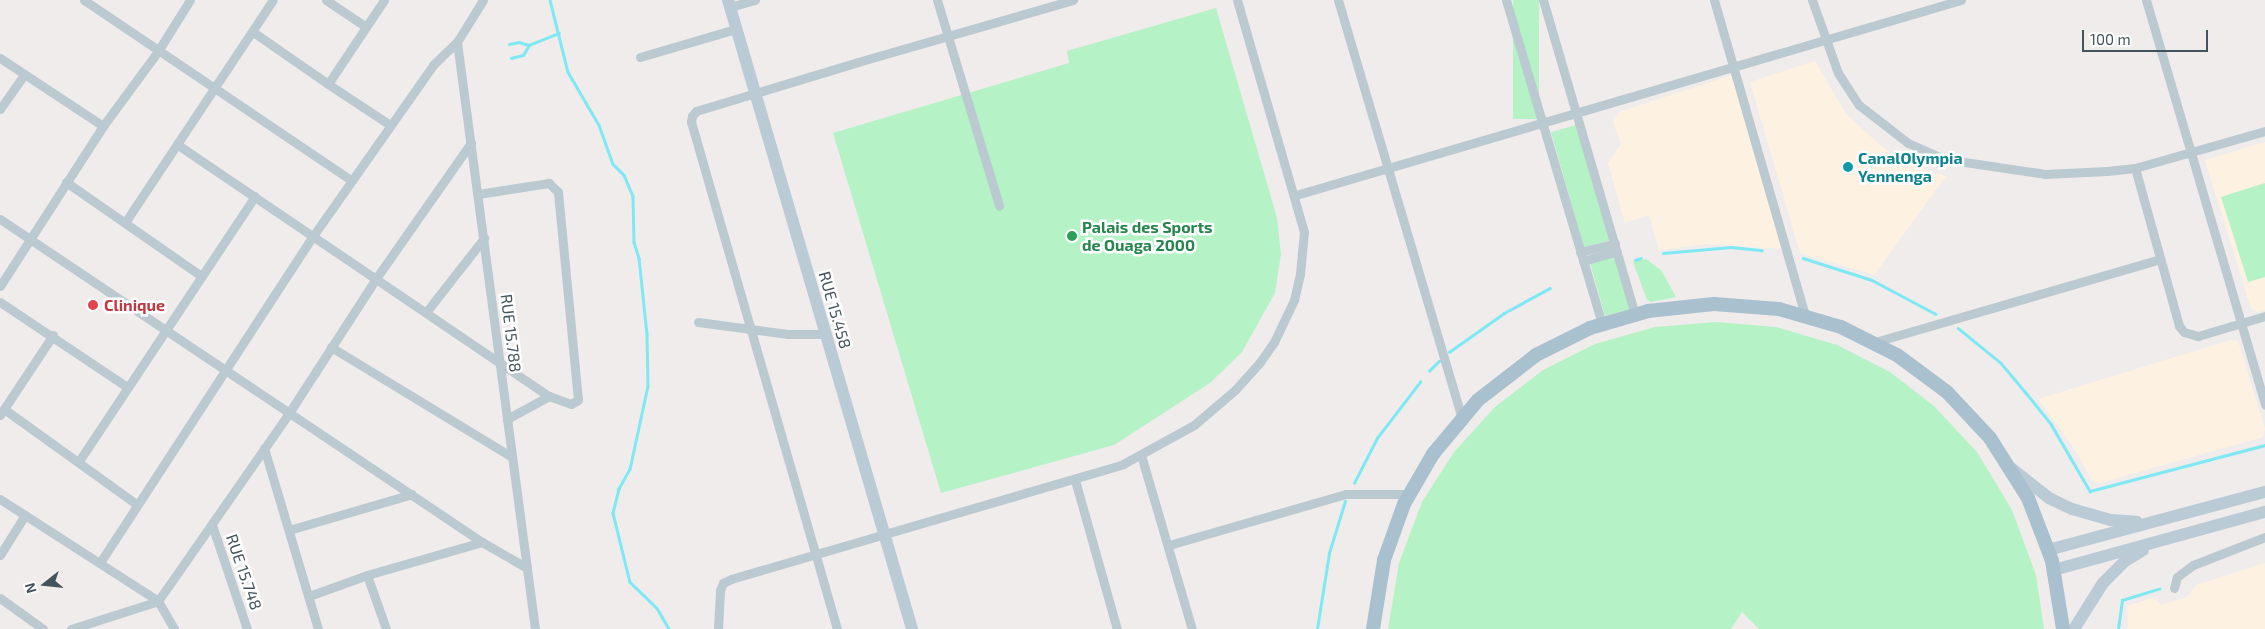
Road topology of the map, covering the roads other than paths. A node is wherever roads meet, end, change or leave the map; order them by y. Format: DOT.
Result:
graph roads {
  1 [pos="84,0"];
  2 [pos="190,0"];
  3 [pos="273,0"];
  4 [pos="326,0"];
  5 [pos="384,0"];
  6 [pos="483,0"];
  7 [pos="755,0"];
  8 [pos="936,0"];
  9 [pos="1073,0"];
  10 [pos="1237,0"];
  11 [pos="1338,0"];
  12 [pos="1506,0"];
  13 [pos="1543,0"];
  14 [pos="1714,0"];
  15 [pos="1812,0"];
  16 [pos="1961,0"];
  17 [pos="2146,0"];
  18 [pos="729,3"];
  19 [pos="366,27"];
  20 [pos="736,29"];
  21 [pos="253,32"];
  22 [pos="947,36"];
  23 [pos="1824,40"];
  24 [pos="457,42"];
  25 [pos="158,51"];
  26 [pos="640,57"];
  27 [pos="0,58"];
  28 [pos="1733,67"];
  29 [pos="24,75"];
  30 [pos="328,84"];
  31 [pos="217,88"];
  32 [pos="755,93"];
  33 [pos="0,107"];
  34 [pos="1576,113"];
  35 [pos="1542,123"];
  36 [pos="390,125"];
  37 [pos="103,126"];
  38 [pos="2265,131"];
  39 [pos="471,143"];
  40 [pos="178,145"];
  41 [pos="2191,153"];
  42 [pos="1387,168"];
  43 [pos="2135,168"];
  44 [pos="352,181"];
  45 [pos="66,182"];
  46 [pos="478,194"];
  47 [pos="1296,195"];
  48 [pos="255,196"];
  49 [pos="999,206"];
  50 [pos="0,219"];
  51 [pos="126,221"];
  52 [pos="313,236"];
  53 [pos="30,238"];
  54 [pos="484,238"];
  55 [pos="1616,247"];
  56 [pos="1581,256"];
  57 [pos="2160,259"];
  58 [pos="201,276"];
  59 [pos="377,277"];
  60 [pos="0,286"];
  61 [pos="0,302"];
  62 [pos="427,311"];
  63 [pos="1635,314"];
  64 [pos="1805,315"];
  65 [pos="2265,316"];
  66 [pos="698,322"];
  67 [pos="2240,323"];
  68 [pos="1602,324"];
  69 [pos="168,329"];
  70 [pos="750,330"];
  71 [pos="824,334"];
  72 [pos="53,335"];
  73 [pos="1875,342"];
  74 [pos="331,347"];
  75 [pos="500,360"];
  76 [pos="227,371"];
  77 [pos="127,387"];
  78 [pos="549,396"];
  79 [pos="2265,406"];
  80 [pos="2,412"];
  81 [pos="289,413"];
  82 [pos="1462,418"];
  83 [pos="507,419"];
  84 [pos="264,448"];
  85 [pos="1141,455"];
  86 [pos="512,457"];
  87 [pos="79,461"];
  88 [pos="2011,468"];
  89 [pos="1075,480"];
  90 [pos="2265,492"];
  91 [pos="412,494"];
  92 [pos="1410,494"];
  93 [pos="0,499"];
  94 [pos="136,504"];
  95 [pos="2265,512"];
  96 [pos="25,515"];
  97 [pos="2157,521"];
  98 [pos="212,525"];
  99 [pos="289,530"];
  100 [pos="884,536"];
  101 [pos="2265,537"];
  102 [pos="2166,539"];
  103 [pos="482,542"];
  104 [pos="1169,545"];
  105 [pos="2048,550"];
  106 [pos="0,555"];
  107 [pos="816,555"];
  108 [pos="101,561"];
  109 [pos="527,568"];
  110 [pos="2054,570"];
  111 [pos="367,575"];
  112 [pos="2174,588"];
  113 [pos="309,596"];
  114 [pos="0,598"];
  115 [pos="158,601"];
  116 [pos="43,629"];
  117 [pos="71,629"];
  118 [pos="174,629"];
  119 [pos="247,629"];
  120 [pos="318,629"];
  121 [pos="386,629"];
  122 [pos="534,629"];
  123 [pos="718,629"];
  124 [pos="837,629"];
  125 [pos="912,629"];
  126 [pos="1117,629"];
  127 [pos="1192,629"];
  128 [pos="1373,629"];
  129 [pos="2063,629"];
  130 [pos="2074,629"];
  1 -- 25 [label="street"];
  2 -- 25 [label="street"];
  3 -- 21 [label="street"];
  4 -- 19 [label="street"];
  5 -- 19 [label="street"];
  6 -- 24 [label="street"];
  7 -- 18 [label="street"];
  8 -- 22 [label="street"];
  9 -- 22 [label="street"];
  10 -- 47 [label="street"];
  11 -- 42 [label="street"];
  12 -- 35 [label="street"];
  13 -- 34 [label="street"];
  14 -- 28 [label="street"];
  15 -- 23 [label="street"];
  16 -- 23 [label="street"];
  17 -- 41 [label="street"];
  18 -- 20 [label="main road, RUE 15.458"];
  19 -- 30 [label="street"];
  20 -- 26 [label="street"];
  20 -- 32 [label="main road, RUE 15.458"];
  21 -- 30 [label="street"];
  21 -- 31 [label="street"];
  22 -- 32 [label="street"];
  22 -- 49 [label="street"];
  23 -- 28 [label="street"];
  23 -- 43 [label="street"];
  24 -- 36 [label="street"];
  24 -- 39 [label="street, RUE 15.788"];
  25 -- 31 [label="street"];
  25 -- 37 [label="street"];
  27 -- 29 [label="street"];
  28 -- 34 [label="street"];
  28 -- 64 [label="street"];
  29 -- 33 [label="street"];
  29 -- 37 [label="street"];
  30 -- 36 [label="street"];
  31 -- 40 [label="street"];
  31 -- 44 [label="street"];
  32 -- 70 [label="street"];
  32 -- 71 [label="main road, RUE 15.458"];
  34 -- 35 [label="street"];
  34 -- 55 [label="street"];
  35 -- 42 [label="street"];
  35 -- 56 [label="street"];
  36 -- 44 [label="street"];
  37 -- 45 [label="street"];
  38 -- 41 [label="street"];
  39 -- 46 [label="street, RUE 15.788"];
  39 -- 59 [label="street"];
  40 -- 48 [label="street"];
  40 -- 51 [label="street"];
  41 -- 43 [label="street"];
  41 -- 67 [label="street"];
  42 -- 47 [label="street"];
  42 -- 82 [label="street"];
  43 -- 57 [label="street"];
  44 -- 52 [label="street"];
  45 -- 51 [label="street"];
  45 -- 53 [label="street"];
  46 -- 54 [label="street, RUE 15.788"];
  46 -- 78 [label="street"];
  47 -- 85 [label="street"];
  48 -- 52 [label="street"];
  48 -- 58 [label="street"];
  50 -- 53 [label="street"];
  51 -- 58 [label="street"];
  52 -- 59 [label="street"];
  52 -- 76 [label="street"];
  53 -- 60 [label="street"];
  53 -- 69 [label="street"];
  54 -- 62 [label="street"];
  54 -- 75 [label="street, RUE 15.788"];
  55 -- 56 [label="street"];
  55 -- 63 [label="street"];
  56 -- 68 [label="street"];
  57 -- 67 [label="street"];
  57 -- 73 [label="street"];
  58 -- 69 [label="street"];
  59 -- 62 [label="street"];
  59 -- 74 [label="street"];
  61 -- 72 [label="street"];
  62 -- 75 [label="street"];
  63 -- 64 [label="main road"];
  63 -- 68 [label="main road"];
  64 -- 73 [label="main road"];
  65 -- 67 [label="street"];
  66 -- 70 [label="street"];
  67 -- 79 [label="street"];
  68 -- 82 [label="main road"];
  69 -- 76 [label="street"];
  69 -- 77 [label="street"];
  70 -- 71 [label="street"];
  70 -- 107 [label="street"];
  71 -- 100 [label="main road, RUE 15.458"];
  72 -- 77 [label="street"];
  72 -- 80 [label="street"];
  73 -- 88 [label="main road"];
  74 -- 81 [label="street"];
  74 -- 86 [label="street"];
  75 -- 78 [label="street"];
  75 -- 83 [label="street, RUE 15.788"];
  76 -- 81 [label="street"];
  76 -- 94 [label="street"];
  77 -- 87 [label="street"];
  78 -- 83 [label="street"];
  80 -- 87 [label="street"];
  81 -- 84 [label="street"];
  81 -- 91 [label="street"];
  82 -- 92 [label="main road"];
  83 -- 86 [label="street, RUE 15.788"];
  84 -- 98 [label="street"];
  84 -- 99 [label="street"];
  85 -- 89 [label="street"];
  85 -- 104 [label="street"];
  86 -- 109 [label="street, RUE 15.788"];
  87 -- 94 [label="street"];
  88 -- 97 [label="main road"];
  88 -- 105 [label="main road"];
  89 -- 100 [label="street"];
  89 -- 126 [label="street"];
  90 -- 97 [label="main road"];
  91 -- 99 [label="street"];
  91 -- 103 [label="street"];
  92 -- 104 [label="street"];
  92 -- 128 [label="main road"];
  93 -- 96 [label="street"];
  94 -- 108 [label="street"];
  95 -- 102 [label="main road"];
  96 -- 106 [label="street"];
  96 -- 108 [label="street"];
  97 -- 105 [label="main road"];
  98 -- 115 [label="street"];
  98 -- 119 [label="street, RUE 15.748"];
  99 -- 113 [label="street"];
  100 -- 107 [label="street"];
  100 -- 125 [label="main road, RUE 15.458"];
  101 -- 112 [label="street"];
  102 -- 110 [label="main road"];
  102 -- 130 [label="main road"];
  103 -- 109 [label="street"];
  103 -- 111 [label="street"];
  104 -- 127 [label="street"];
  105 -- 110 [label="main road"];
  107 -- 123 [label="street"];
  107 -- 124 [label="street"];
  108 -- 115 [label="street"];
  109 -- 122 [label="street, RUE 15.788"];
  110 -- 129 [label="main road"];
  111 -- 113 [label="street"];
  111 -- 121 [label="street"];
  113 -- 120 [label="street"];
  114 -- 116 [label="street"];
  115 -- 117 [label="street"];
  115 -- 118 [label="street"];
}
